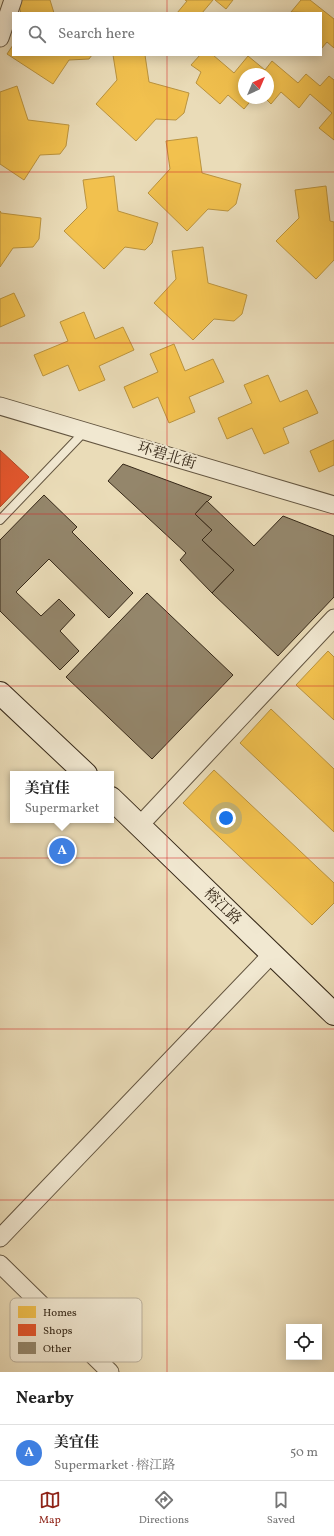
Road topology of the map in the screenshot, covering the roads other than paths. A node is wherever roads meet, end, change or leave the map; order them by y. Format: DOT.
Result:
graph roads {
  1 [pos="13,0"];
  2 [pos="0,38"];
  3 [pos="0,406"];
  4 [pos="86,431"];
  5 [pos="334,505"];
  6 [pos="0,520"];
  7 [pos="334,618"];
  8 [pos="0,693"];
  9 [pos="83,771"];
  10 [pos="114,801"];
  11 [pos="140,825"];
  12 [pos="272,954"];
  13 [pos="334,1014"];
  14 [pos="0,1238"];
  15 [pos="0,1264"];
  16 [pos="35,1298"];
  17 [pos="100,1362"];
  18 [pos="110,1372"];
  1 -- 2 [label="street"];
  3 -- 4 [label="street, 环碧北街"];
  4 -- 5 [label="street, 环碧北街"];
  4 -- 6 [label="lane"];
  7 -- 11 [label="street"];
  8 -- 9 [label="street"];
  10 -- 11 [label="street, 榕江路"];
  11 -- 12 [label="street, 榕江路"];
  12 -- 13 [label="street, 榕江路"];
  12 -- 14 [label="street"];
  15 -- 16 [label="street"];
  17 -- 18 [label="street"];
}
